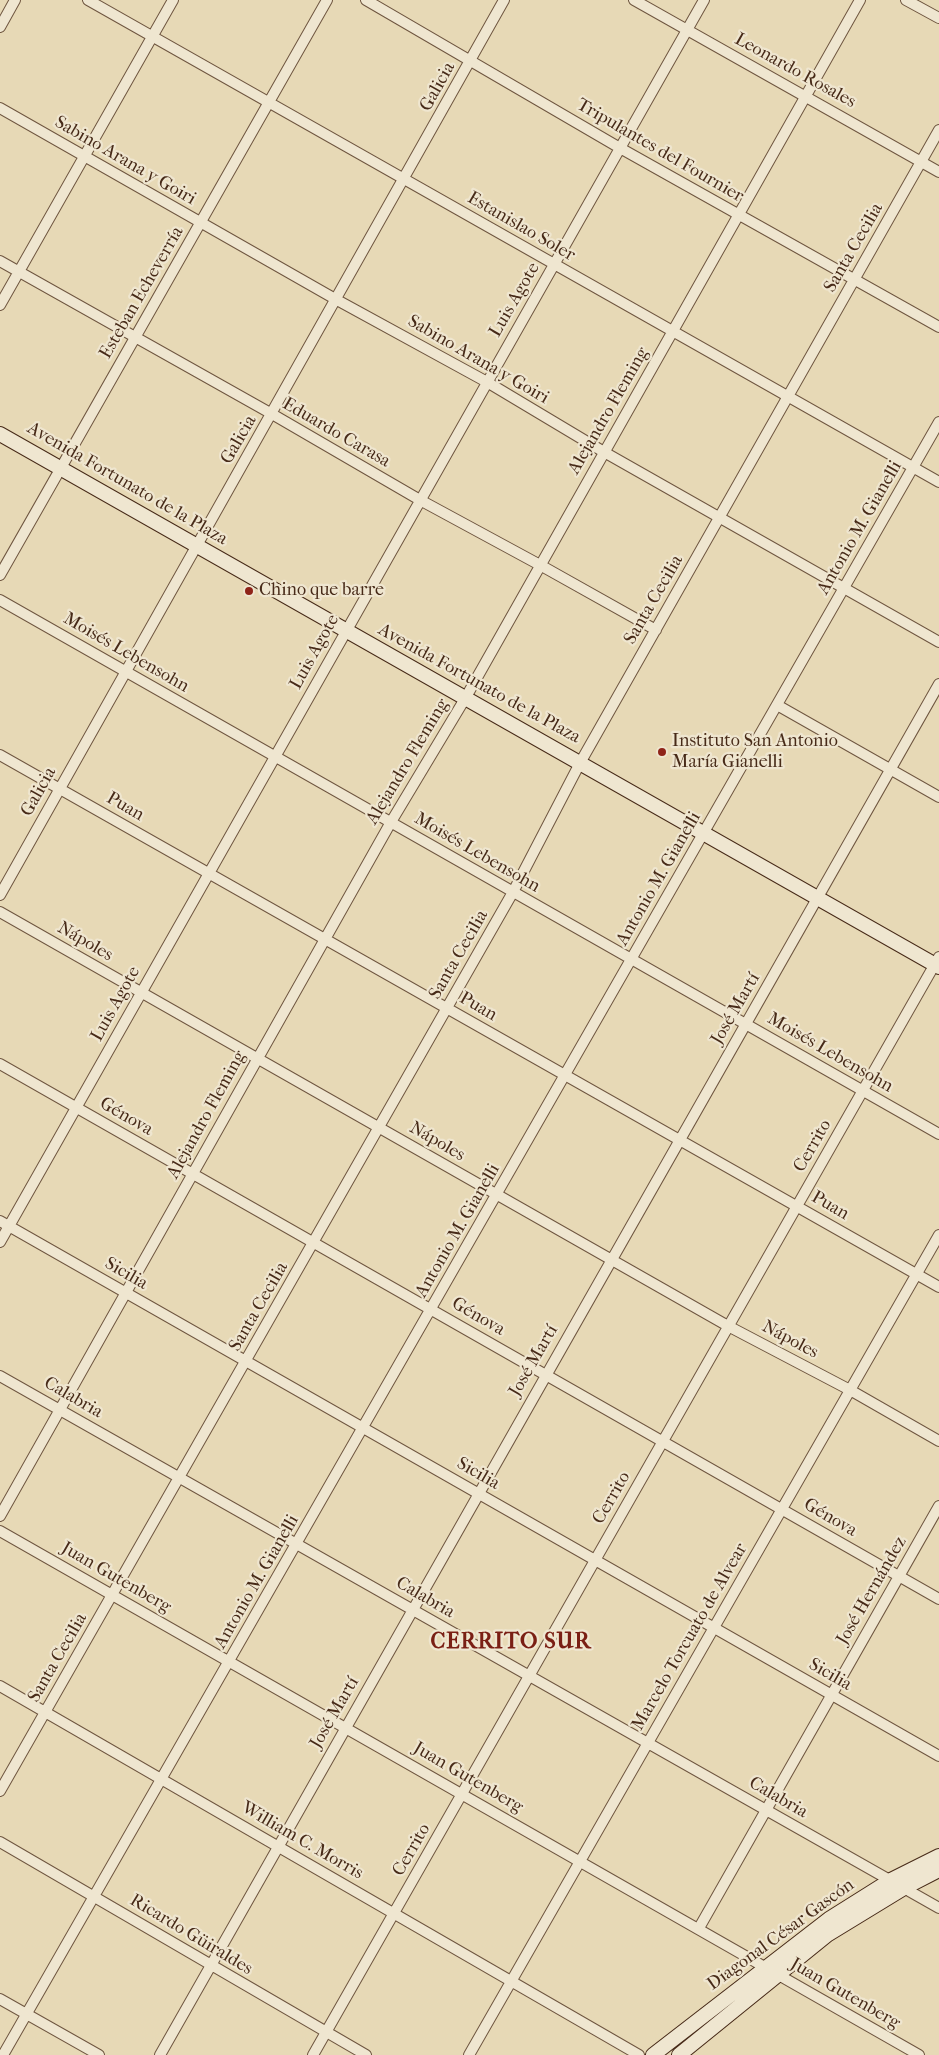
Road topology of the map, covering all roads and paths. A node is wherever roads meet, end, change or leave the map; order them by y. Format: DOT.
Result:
graph roads {
  1 [pos="15,0"];
  2 [pos="88,0"];
  3 [pos="173,0"];
  4 [pos="327,0"];
  5 [pos="366,0"];
  6 [pos="504,0"];
  7 [pos="634,0"];
  8 [pos="704,0"];
  9 [pos="860,0"];
  10 [pos="906,0"];
  11 [pos="939,18"];
  12 [pos="0,27"];
  13 [pos="687,30"];
  14 [pos="152,37"];
  15 [pos="472,60"];
  16 [pos="806,95"];
  17 [pos="269,102"];
  18 [pos="0,108"];
  19 [pos="939,130"];
  20 [pos="620,148"];
  21 [pos="84,156"];
  22 [pos="921,161"];
  23 [pos="939,172"];
  24 [pos="405,179"];
  25 [pos="739,215"];
  26 [pos="201,222"];
  27 [pos="0,262"];
  28 [pos="554,264"];
  29 [pos="19,272"];
  30 [pos="854,280"];
  31 [pos="337,300"];
  32 [pos="0,305"];
  33 [pos="939,326"];
  34 [pos="673,331"];
  35 [pos="135,337"];
  36 [pos="487,382"];
  37 [pos="788,397"];
  38 [pos="272,414"];
  39 [pos="939,422"];
  40 [pos="0,434"];
  41 [pos="604,452"];
  42 [pos="913,467"];
  43 [pos="61,468"];
  44 [pos="939,482"];
  45 [pos="420,500"];
  46 [pos="720,517"];
  47 [pos="197,546"];
  48 [pos="540,565"];
  49 [pos="0,575"];
  50 [pos="844,588"];
  51 [pos="0,600"];
  52 [pos="656,630"];
  53 [pos="345,631"];
  54 [pos="939,642"];
  55 [pos="126,672"];
  56 [pos="939,684"];
  57 [pos="466,697"];
  58 [pos="777,705"];
  59 [pos="0,755"];
  60 [pos="274,756"];
  61 [pos="580,764"];
  62 [pos="891,770"];
  63 [pos="60,789"];
  64 [pos="939,797"];
  65 [pos="391,822"];
  66 [pos="704,834"];
  67 [pos="208,873"];
  68 [pos="513,892"];
  69 [pos="0,895"];
  70 [pos="818,899"];
  71 [pos="0,912"];
  72 [pos="325,939"];
  73 [pos="632,960"];
  74 [pos="938,963"];
  75 [pos="141,992"];
  76 [pos="447,1008"];
  77 [pos="747,1024"];
  78 [pos="258,1058"];
  79 [pos="0,1064"];
  80 [pos="566,1075"];
  81 [pos="863,1091"];
  82 [pos="76,1107"];
  83 [pos="379,1128"];
  84 [pos="939,1134"];
  85 [pos="678,1139"];
  86 [pos="193,1174"];
  87 [pos="497,1195"];
  88 [pos="797,1206"];
  89 [pos="4,1224"];
  90 [pos="939,1235"];
  91 [pos="0,1242"];
  92 [pos="314,1243"];
  93 [pos="610,1259"];
  94 [pos="916,1274"];
  95 [pos="939,1287"];
  96 [pos="126,1293"];
  97 [pos="432,1310"];
  98 [pos="728,1326"];
  99 [pos="246,1361"];
  100 [pos="545,1374"];
  101 [pos="0,1376"];
  102 [pos="850,1390"];
  103 [pos="60,1410"];
  104 [pos="364,1428"];
  105 [pos="939,1440"];
  106 [pos="663,1442"];
  107 [pos="180,1478"];
  108 [pos="478,1493"];
  109 [pos="939,1506"];
  110 [pos="782,1509"];
  111 [pos="0,1516"];
  112 [pos="0,1531"];
  113 [pos="297,1544"];
  114 [pos="595,1560"];
  115 [pos="899,1576"];
  116 [pos="113,1595"];
  117 [pos="939,1599"];
  118 [pos="412,1609"];
  119 [pos="714,1628"];
  120 [pos="230,1661"];
  121 [pos="529,1676"];
  122 [pos="0,1686"];
  123 [pos="832,1695"];
  124 [pos="45,1712"];
  125 [pos="346,1727"];
  126 [pos="648,1743"];
  127 [pos="939,1756"];
  128 [pos="162,1779"];
  129 [pos="0,1792"];
  130 [pos="462,1794"];
  131 [pos="766,1810"];
  132 [pos="0,1842"];
  133 [pos="278,1846"];
  134 [pos="939,1856"];
  135 [pos="581,1861"];
  136 [pos="939,1870"];
  137 [pos="890,1880"];
  138 [pos="904,1888"];
  139 [pos="94,1896"];
  140 [pos="939,1908"];
  141 [pos="394,1914"];
  142 [pos="699,1928"];
  143 [pos="210,1966"];
  144 [pos="765,1967"];
  145 [pos="778,1975"];
  146 [pos="511,1981"];
  147 [pos="0,1999"];
  148 [pos="27,2014"];
  149 [pos="326,2032"];
  150 [pos="3,2055"];
  151 [pos="99,2055"];
  152 [pos="160,2055"];
  153 [pos="313,2055"];
  154 [pos="366,2055"];
  155 [pos="469,2055"];
  156 [pos="639,2055"];
  157 [pos="653,2055"];
  158 [pos="679,2055"];
  159 [pos="919,2055"];
  1 -- 12 [label="street"];
  2 -- 14 [label="street, Estanislao Soler"];
  3 -- 14 [label="street"];
  4 -- 17 [label="street, Esteban Echeverría"];
  5 -- 15 [label="street, Tripulantes del Fournier"];
  6 -- 15 [label="street, Galicia"];
  7 -- 13 [label="street, Leonardo Rosales"];
  8 -- 13 [label="street, Luis Agote"];
  9 -- 16 [label="street, Alejandro Fleming"];
  10 -- 11 [label="street"];
  13 -- 16 [label="street, Leonardo Rosales"];
  13 -- 20 [label="street, Luis Agote"];
  14 -- 17 [label="street, Estanislao Soler"];
  14 -- 21 [label="street"];
  15 -- 20 [label="street, Tripulantes del Fournier"];
  15 -- 24 [label="street, Galicia"];
  16 -- 22 [label="street, Leonardo Rosales"];
  16 -- 25 [label="street, Alejandro Fleming"];
  17 -- 24 [label="street, Estanislao Soler"];
  17 -- 26 [label="street, Esteban Echeverría"];
  18 -- 21 [label="street, Sabino Arana y Goiri"];
  19 -- 22 [label="street, Santa Cecilia"];
  20 -- 25 [label="street, Tripulantes del Fournier"];
  20 -- 28 [label="street, Luis Agote"];
  21 -- 26 [label="street, Sabino Arana y Goiri"];
  21 -- 29 [label="street"];
  22 -- 23 [label="street, Leonardo Rosales"];
  22 -- 30 [label="street, Santa Cecilia"];
  24 -- 28 [label="street, Estanislao Soler"];
  24 -- 31 [label="street, Galicia"];
  25 -- 30 [label="street, Tripulantes del Fournier"];
  25 -- 34 [label="street, Alejandro Fleming"];
  26 -- 31 [label="street, Sabino Arana y Goiri"];
  26 -- 35 [label="street, Esteban Echeverría"];
  27 -- 29 [label="street, Eduardo Carasa"];
  28 -- 34 [label="street, Estanislao Soler"];
  28 -- 36 [label="street, Luis Agote"];
  29 -- 32 [label="street"];
  29 -- 35 [label="street, Eduardo Carasa"];
  30 -- 33 [label="street, Tripulantes del Fournier"];
  30 -- 37 [label="street, Santa Cecilia"];
  31 -- 36 [label="street, Sabino Arana y Goiri"];
  31 -- 38 [label="street, Galicia"];
  34 -- 37 [label="street, Estanislao Soler"];
  34 -- 41 [label="street, Alejandro Fleming"];
  35 -- 38 [label="street, Eduardo Carasa"];
  35 -- 43 [label="street, Esteban Echeverría"];
  36 -- 41 [label="street, Sabino Arana y Goiri"];
  36 -- 45 [label="street, Luis Agote"];
  37 -- 42 [label="street, Estanislao Soler"];
  37 -- 46 [label="street, Santa Cecilia"];
  38 -- 45 [label="street, Eduardo Carasa"];
  38 -- 47 [label="street, Galicia"];
  39 -- 42 [label="street, Antonio M. Gianelli"];
  40 -- 43 [label="main road, Avenida Fortunato de la Plaza"];
  41 -- 46 [label="street, Sabino Arana y Goiri"];
  41 -- 48 [label="street, Alejandro Fleming"];
  42 -- 44 [label="street, Estanislao Soler"];
  42 -- 50 [label="street, Antonio M. Gianelli"];
  43 -- 47 [label="main road, Avenida Fortunato de la Plaza"];
  43 -- 49 [label="street, Esteban Echeverría"];
  45 -- 48 [label="street, Eduardo Carasa"];
  45 -- 53 [label="street, Luis Agote"];
  46 -- 50 [label="street, Sabino Arana y Goiri"];
  46 -- 52 [label="street, Santa Cecilia"];
  47 -- 53 [label="main road, Avenida Fortunato de la Plaza"];
  47 -- 55 [label="street, Galicia"];
  48 -- 52 [label="street, Eduardo Carasa"];
  48 -- 57 [label="street, Alejandro Fleming"];
  50 -- 54 [label="street, Sabino Arana y Goiri"];
  50 -- 58 [label="street, Antonio M. Gianelli"];
  51 -- 55 [label="street, Moisés Lebensohn"];
  52 -- 61 [label="street, Santa Cecilia"];
  53 -- 57 [label="main road, Avenida Fortunato de la Plaza"];
  53 -- 60 [label="street, Luis Agote"];
  55 -- 60 [label="street, Moisés Lebensohn"];
  55 -- 63 [label="street, Galicia"];
  56 -- 62 [label="street, José Martí"];
  57 -- 61 [label="main road, Avenida Fortunato de la Plaza"];
  57 -- 65 [label="street, Alejandro Fleming"];
  58 -- 62 [label="street"];
  58 -- 66 [label="street, Antonio M. Gianelli"];
  59 -- 63 [label="street, Puan"];
  60 -- 65 [label="street, Moisés Lebensohn"];
  60 -- 67 [label="street, Luis Agote"];
  61 -- 66 [label="main road, Avenida Fortunato de la Plaza"];
  61 -- 68 [label="street, Santa Cecilia"];
  62 -- 64 [label="street"];
  62 -- 70 [label="street, José Martí"];
  63 -- 67 [label="street, Puan"];
  63 -- 69 [label="street, Galicia"];
  65 -- 68 [label="street, Moisés Lebensohn"];
  65 -- 72 [label="street, Alejandro Fleming"];
  66 -- 70 [label="main road, Avenida Fortunato de la Plaza"];
  66 -- 73 [label="street, Antonio M. Gianelli"];
  67 -- 72 [label="street, Puan"];
  67 -- 75 [label="street, Luis Agote"];
  68 -- 73 [label="street, Moisés Lebensohn"];
  68 -- 76 [label="street, Santa Cecilia"];
  70 -- 74 [label="main road, Avenida Fortunato de la Plaza"];
  70 -- 77 [label="street, José Martí"];
  71 -- 75 [label="street, Nápoles"];
  72 -- 76 [label="street, Puan"];
  72 -- 78 [label="street, Alejandro Fleming"];
  73 -- 77 [label="street, Moisés Lebensohn"];
  73 -- 80 [label="street, Antonio M. Gianelli"];
  74 -- 81 [label="street, Cerrito"];
  75 -- 78 [label="street, Nápoles"];
  75 -- 82 [label="street, Luis Agote"];
  76 -- 80 [label="street, Puan"];
  76 -- 83 [label="street, Santa Cecilia"];
  77 -- 81 [label="street, Moisés Lebensohn"];
  77 -- 85 [label="street, José Martí"];
  78 -- 83 [label="street, Nápoles"];
  78 -- 86 [label="street, Alejandro Fleming"];
  79 -- 82 [label="street, Génova"];
  80 -- 85 [label="street, Puan"];
  80 -- 87 [label="street, Antonio M. Gianelli"];
  81 -- 84 [label="street, Moisés Lebensohn"];
  81 -- 88 [label="street, Cerrito"];
  82 -- 86 [label="street, Génova"];
  82 -- 89 [label="street, Luis Agote"];
  83 -- 87 [label="street, Nápoles"];
  83 -- 92 [label="street, Santa Cecilia"];
  85 -- 88 [label="street, Puan"];
  85 -- 93 [label="street, José Martí"];
  86 -- 92 [label="street, Génova"];
  86 -- 96 [label="street, Alejandro Fleming"];
  87 -- 93 [label="street, Nápoles"];
  87 -- 97 [label="street, Antonio M. Gianelli"];
  88 -- 94 [label="street, Puan"];
  88 -- 98 [label="street, Cerrito"];
  89 -- 91 [label="street, Luis Agote"];
  89 -- 96 [label="street, Sicilia"];
  90 -- 94 [label="street, Marcelo Torcuato de Alvear"];
  92 -- 97 [label="street, Génova"];
  92 -- 99 [label="street, Santa Cecilia"];
  93 -- 98 [label="street, Nápoles"];
  93 -- 100 [label="street, José Martí"];
  94 -- 95 [label="street, Puan"];
  94 -- 102 [label="street, Marcelo Torcuato de Alvear"];
  96 -- 99 [label="street, Sicilia"];
  96 -- 103 [label="street, Alejandro Fleming"];
  97 -- 100 [label="street, Génova"];
  97 -- 104 [label="street, Antonio M. Gianelli"];
  98 -- 102 [label="street, Nápoles"];
  98 -- 106 [label="street, Cerrito"];
  99 -- 104 [label="street, Sicilia"];
  99 -- 107 [label="street, Santa Cecilia"];
  100 -- 106 [label="street, Génova"];
  100 -- 108 [label="street, José Martí"];
  101 -- 103 [label="street, Calabria"];
  102 -- 105 [label="street, Nápoles"];
  102 -- 110 [label="street, Marcelo Torcuato de Alvear"];
  103 -- 107 [label="street, Calabria"];
  103 -- 111 [label="street, Alejandro Fleming"];
  104 -- 108 [label="street, Sicilia"];
  104 -- 113 [label="street, Antonio M. Gianelli"];
  106 -- 110 [label="street, Génova"];
  106 -- 114 [label="street, Cerrito"];
  107 -- 113 [label="street, Calabria"];
  107 -- 116 [label="street, Santa Cecilia"];
  108 -- 114 [label="street, Sicilia"];
  108 -- 118 [label="street, José Martí"];
  109 -- 115 [label="street, José Hernández"];
  110 -- 115 [label="street, Génova"];
  110 -- 119 [label="street, Marcelo Torcuato de Alvear"];
  112 -- 116 [label="street, Juan Gutenberg"];
  113 -- 118 [label="street, Calabria"];
  113 -- 120 [label="street, Antonio M. Gianelli"];
  114 -- 119 [label="street, Sicilia"];
  114 -- 121 [label="street, Cerrito"];
  115 -- 117 [label="street, Génova"];
  115 -- 123 [label="street, José Hernández"];
  116 -- 120 [label="street, Juan Gutenberg"];
  116 -- 124 [label="street, Santa Cecilia"];
  118 -- 121 [label="street, Calabria"];
  118 -- 125 [label="street, José Martí"];
  119 -- 123 [label="street, Sicilia"];
  119 -- 126 [label="street, Marcelo Torcuato de Alvear"];
  120 -- 125 [label="street, Juan Gutenberg"];
  120 -- 128 [label="street, Antonio M. Gianelli"];
  121 -- 126 [label="street, Calabria"];
  121 -- 130 [label="street, Cerrito"];
  122 -- 124 [label="street, William C. Morris"];
  123 -- 127 [label="street, Sicilia"];
  123 -- 131 [label="street, José Hernández"];
  124 -- 128 [label="street, William C. Morris"];
  124 -- 129 [label="street, Santa Cecilia"];
  125 -- 130 [label="street, Juan Gutenberg"];
  125 -- 133 [label="street, José Martí"];
  126 -- 131 [label="street, Calabria"];
  126 -- 135 [label="street, Marcelo Torcuato de Alvear"];
  128 -- 133 [label="street, William C. Morris"];
  128 -- 139 [label="street, Antonio M. Gianelli"];
  130 -- 135 [label="street, Juan Gutenberg"];
  130 -- 141 [label="street, Cerrito"];
  131 -- 137 [label="street, Calabria"];
  131 -- 142 [label="street, José Hernández"];
  132 -- 139 [label="street, Ricardo Güiraldes"];
  133 -- 141 [label="street, William C. Morris"];
  133 -- 143 [label="street, José Martí"];
  134 -- 137 [label="main road, Diagonal César Gascón"];
  135 -- 142 [label="street, Juan Gutenberg"];
  135 -- 146 [label="street, Marcelo Torcuato de Alvear"];
  136 -- 138 [label="main road, Diagonal César Gascón"];
  137 -- 138 [label="street, Calabria"];
  137 -- 144 [label="main road, Diagonal César Gascón"];
  138 -- 140 [label="street, Calabria"];
  138 -- 145 [label="main road, Diagonal César Gascón"];
  139 -- 143 [label="street, Ricardo Güiraldes"];
  139 -- 148 [label="street, Antonio M. Gianelli"];
  141 -- 146 [label="street, William C. Morris"];
  141 -- 149 [label="street, Cerrito"];
  142 -- 144 [label="street, Juan Gutenberg"];
  143 -- 149 [label="street, Ricardo Güiraldes"];
  143 -- 152 [label="street, José Martí"];
  144 -- 145 [label="street, Juan Gutenberg"];
  144 -- 157 [label="main road, Diagonal César Gascón"];
  145 -- 158 [label="main road, Diagonal César Gascón"];
  145 -- 159 [label="street, Juan Gutenberg"];
  146 -- 155 [label="street, Marcelo Torcuato de Alvear"];
  146 -- 156 [label="street, William C. Morris"];
  147 -- 148 [label="street"];
  148 -- 150 [label="street, Antonio M. Gianelli"];
  148 -- 151 [label="street"];
  149 -- 153 [label="street, Cerrito"];
  149 -- 154 [label="street, Ricardo Güiraldes"];
}
